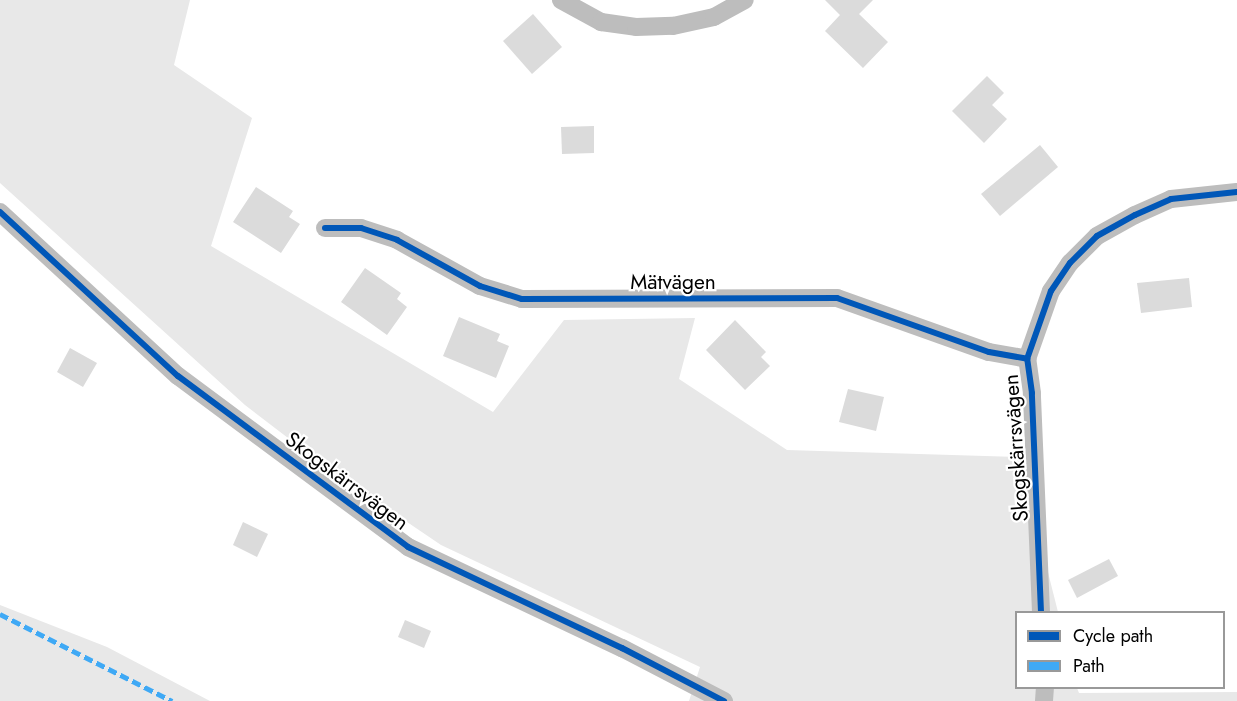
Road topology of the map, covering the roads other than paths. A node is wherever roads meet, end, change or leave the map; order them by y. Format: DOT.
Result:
graph roads {
  1 [pos="561,0"];
  2 [pos="745,0"];
  3 [pos="1237,192"];
  4 [pos="0,212"];
  5 [pos="325,228"];
  6 [pos="1027,359"];
  7 [pos="1041,611"];
  8 [pos="724,701"];
  1 -- 2 [label="street"];
  3 -- 6 [label="street, Skogskärrsvägen"];
  4 -- 8 [label="street, Skogskärrsvägen"];
  5 -- 6 [label="street, Mätvägen"];
  6 -- 7 [label="street, Skogskärrsvägen"];
}
